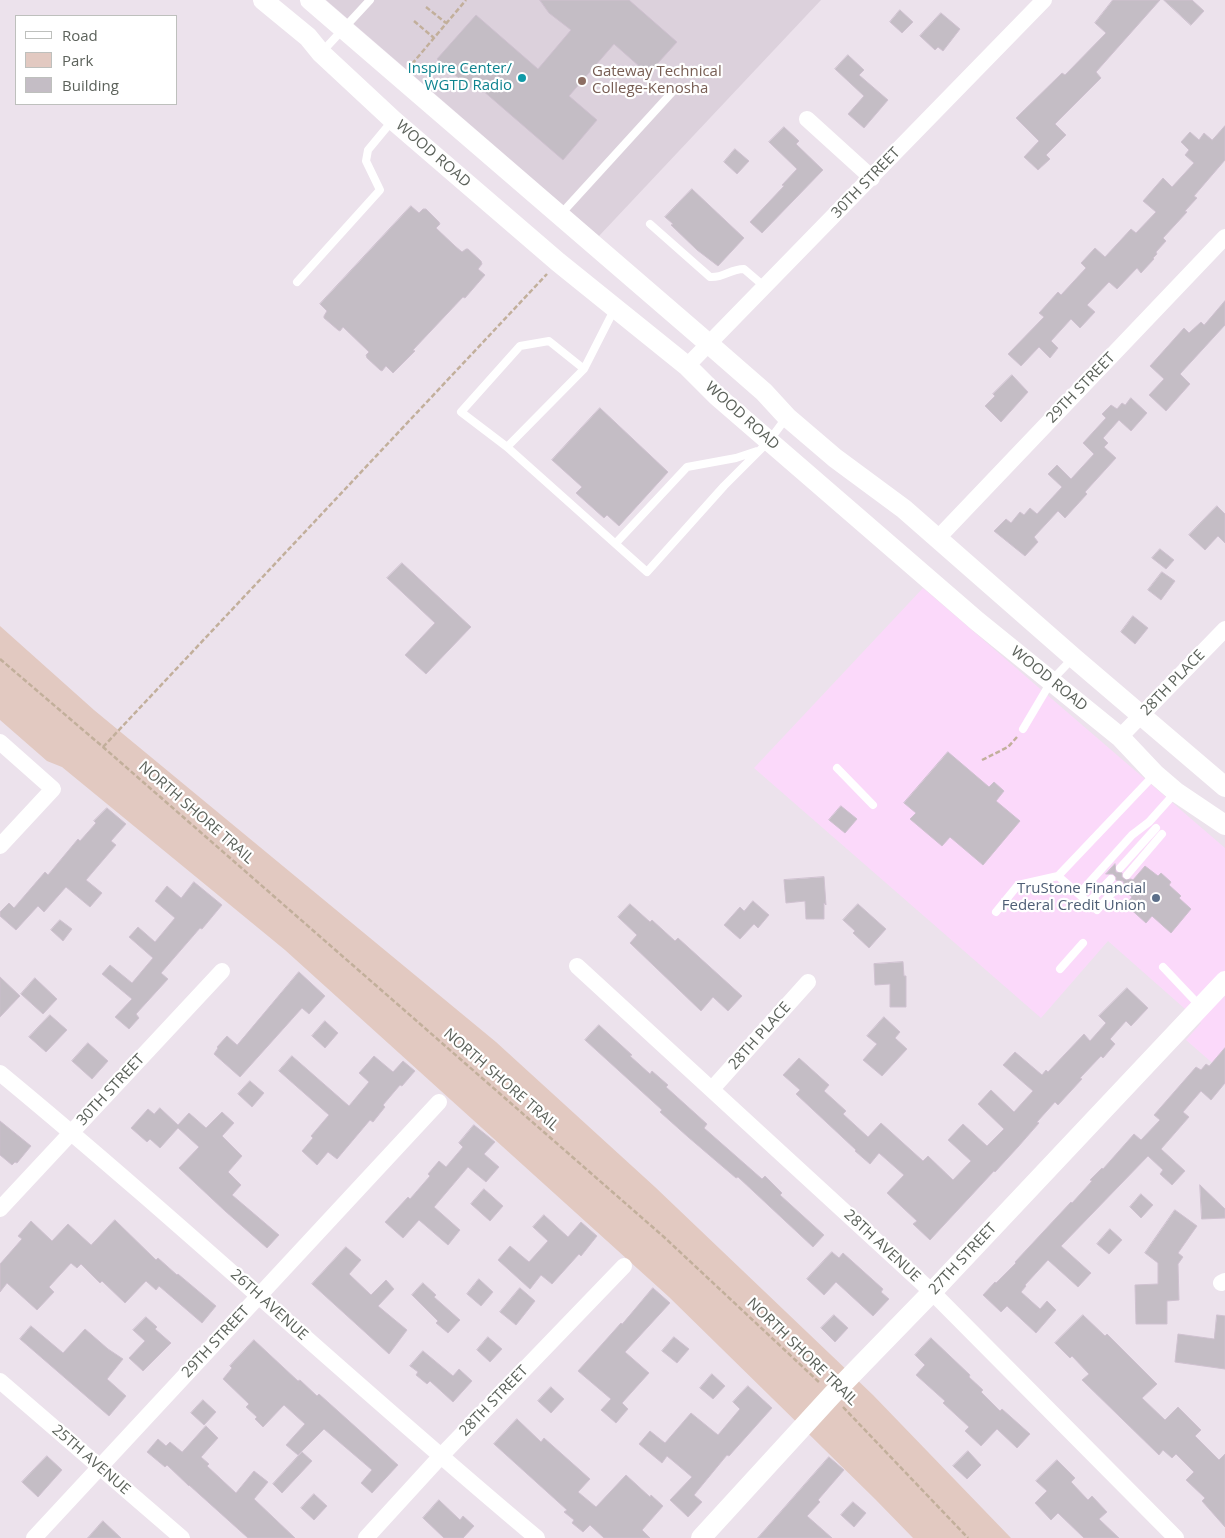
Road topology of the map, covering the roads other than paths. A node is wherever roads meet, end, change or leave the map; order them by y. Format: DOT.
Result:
graph roads {
  1 [pos="263,0"];
  2 [pos="310,0"];
  3 [pos="370,0"];
  4 [pos="1044,0"];
  5 [pos="344,29"];
  6 [pos="321,53"];
  7 [pos="675,89"];
  8 [pos="807,119"];
  9 [pos="393,120"];
  10 [pos="872,178"];
  11 [pos="560,215"];
  12 [pos="650,224"];
  13 [pos="1225,237"];
  14 [pos="297,282"];
  15 [pos="765,287"];
  16 [pos="615,308"];
  17 [pos="709,344"];
  18 [pos="687,366"];
  19 [pos="584,369"];
  20 [pos="787,417"];
  21 [pos="764,446"];
  22 [pos="507,447"];
  23 [pos="936,538"];
  24 [pos="616,543"];
  25 [pos="1225,629"];
  26 [pos="1074,658"];
  27 [pos="1052,680"];
  28 [pos="1142,716"];
  29 [pos="1023,729"];
  30 [pos="1120,737"];
  31 [pos="0,742"];
  32 [pos="837,768"];
  33 [pos="1155,774"];
  34 [pos="1225,787"];
  35 [pos="1176,792"];
  36 [pos="873,805"];
  37 [pos="1225,825"];
  38 [pos="0,846"];
  39 [pos="1120,868"];
  40 [pos="1128,875"];
  41 [pos="1058,876"];
  42 [pos="1111,879"];
  43 [pos="1119,886"];
  44 [pos="1079,894"];
  45 [pos="1089,902"];
  46 [pos="996,912"];
  47 [pos="1083,942"];
  48 [pos="578,966"];
  49 [pos="1163,967"];
  50 [pos="1060,969"];
  51 [pos="222,971"];
  52 [pos="1225,981"];
  53 [pos="808,982"];
  54 [pos="1201,1007"];
  55 [pos="0,1073"];
  56 [pos="712,1089"];
  57 [pos="439,1102"];
  58 [pos="72,1132"];
  59 [pos="0,1209"];
  60 [pos="624,1266"];
  61 [pos="932,1292"];
  62 [pos="259,1295"];
  63 [pos="0,1381"];
  64 [pos="440,1458"];
  65 [pos="99,1467"];
  66 [pos="34,1538"];
  67 [pos="182,1538"];
  68 [pos="366,1538"];
  69 [pos="537,1538"];
  70 [pos="701,1538"];
  71 [pos="1176,1538"];
  1 -- 6 [label="street, WOOD ROAD"];
  2 -- 5 [label="street, WOOD ROAD"];
  3 -- 5 [label="lane"];
  4 -- 10 [label="street, 30TH STREET"];
  5 -- 6 [label="lane"];
  5 -- 11 [label="street, WOOD ROAD"];
  6 -- 9 [label="street, WOOD ROAD"];
  7 -- 11 [label="lane"];
  8 -- 10 [label="street"];
  9 -- 14 [label="lane"];
  9 -- 16 [label="street, WOOD ROAD"];
  10 -- 15 [label="street, 30TH STREET"];
  11 -- 17 [label="street, WOOD ROAD"];
  12 -- 15 [label="lane"];
  13 -- 23 [label="street, 29TH STREET"];
  15 -- 17 [label="street, 30TH STREET"];
  16 -- 18 [label="street, WOOD ROAD"];
  16 -- 19 [label="lane"];
  17 -- 18 [label="street, 30TH STREET"];
  17 -- 20 [label="street, WOOD ROAD"];
  18 -- 21 [label="street, WOOD ROAD"];
  19 -- 22 [label="lane"];
  19 -- 22 [label="lane"];
  20 -- 21 [label="lane"];
  20 -- 23 [label="street, WOOD ROAD"];
  21 -- 24 [label="lane"];
  21 -- 24 [label="lane"];
  21 -- 27 [label="street, WOOD ROAD"];
  22 -- 24 [label="lane"];
  23 -- 26 [label="street, WOOD ROAD"];
  25 -- 28 [label="street, 28TH PLACE"];
  26 -- 27 [label="lane"];
  26 -- 28 [label="street, WOOD ROAD"];
  27 -- 29 [label="lane"];
  27 -- 30 [label="street, WOOD ROAD"];
  28 -- 30 [label="street, 28TH PLACE"];
  28 -- 34 [label="street, WOOD ROAD"];
  30 -- 33 [label="street, WOOD ROAD"];
  31 -- 38 [label="street"];
  32 -- 36 [label="lane"];
  33 -- 35 [label="street, WOOD ROAD"];
  33 -- 41 [label="lane"];
  35 -- 37 [label="street, WOOD ROAD"];
  35 -- 44 [label="lane"];
  39 -- 40 [label="lane"];
  41 -- 44 [label="lane"];
  41 -- 46 [label="lane"];
  42 -- 45 [label="lane"];
  43 -- 45 [label="lane"];
  44 -- 45 [label="lane"];
  47 -- 50 [label="lane"];
  48 -- 56 [label="street, 28TH AVENUE"];
  49 -- 54 [label="lane"];
  51 -- 58 [label="street, 30TH STREET"];
  52 -- 54 [label="street, 27TH STREET"];
  53 -- 56 [label="street, 28TH PLACE"];
  54 -- 61 [label="street, 27TH STREET"];
  55 -- 58 [label="street, 26TH AVENUE"];
  56 -- 61 [label="street, 28TH AVENUE"];
  57 -- 62 [label="street, 29TH STREET"];
  58 -- 59 [label="street, 30TH STREET"];
  58 -- 62 [label="street, 26TH AVENUE"];
  60 -- 64 [label="street, 28TH STREET"];
  61 -- 70 [label="street, 27TH STREET"];
  61 -- 71 [label="street, 28TH AVENUE"];
  62 -- 64 [label="street, 26TH AVENUE"];
  62 -- 65 [label="street, 29TH STREET"];
  63 -- 65 [label="street, 25TH AVENUE"];
  64 -- 68 [label="street, 28TH STREET"];
  64 -- 69 [label="street, 26TH AVENUE"];
  65 -- 66 [label="street, 29TH STREET"];
  65 -- 67 [label="street, 25TH AVENUE"];
}
